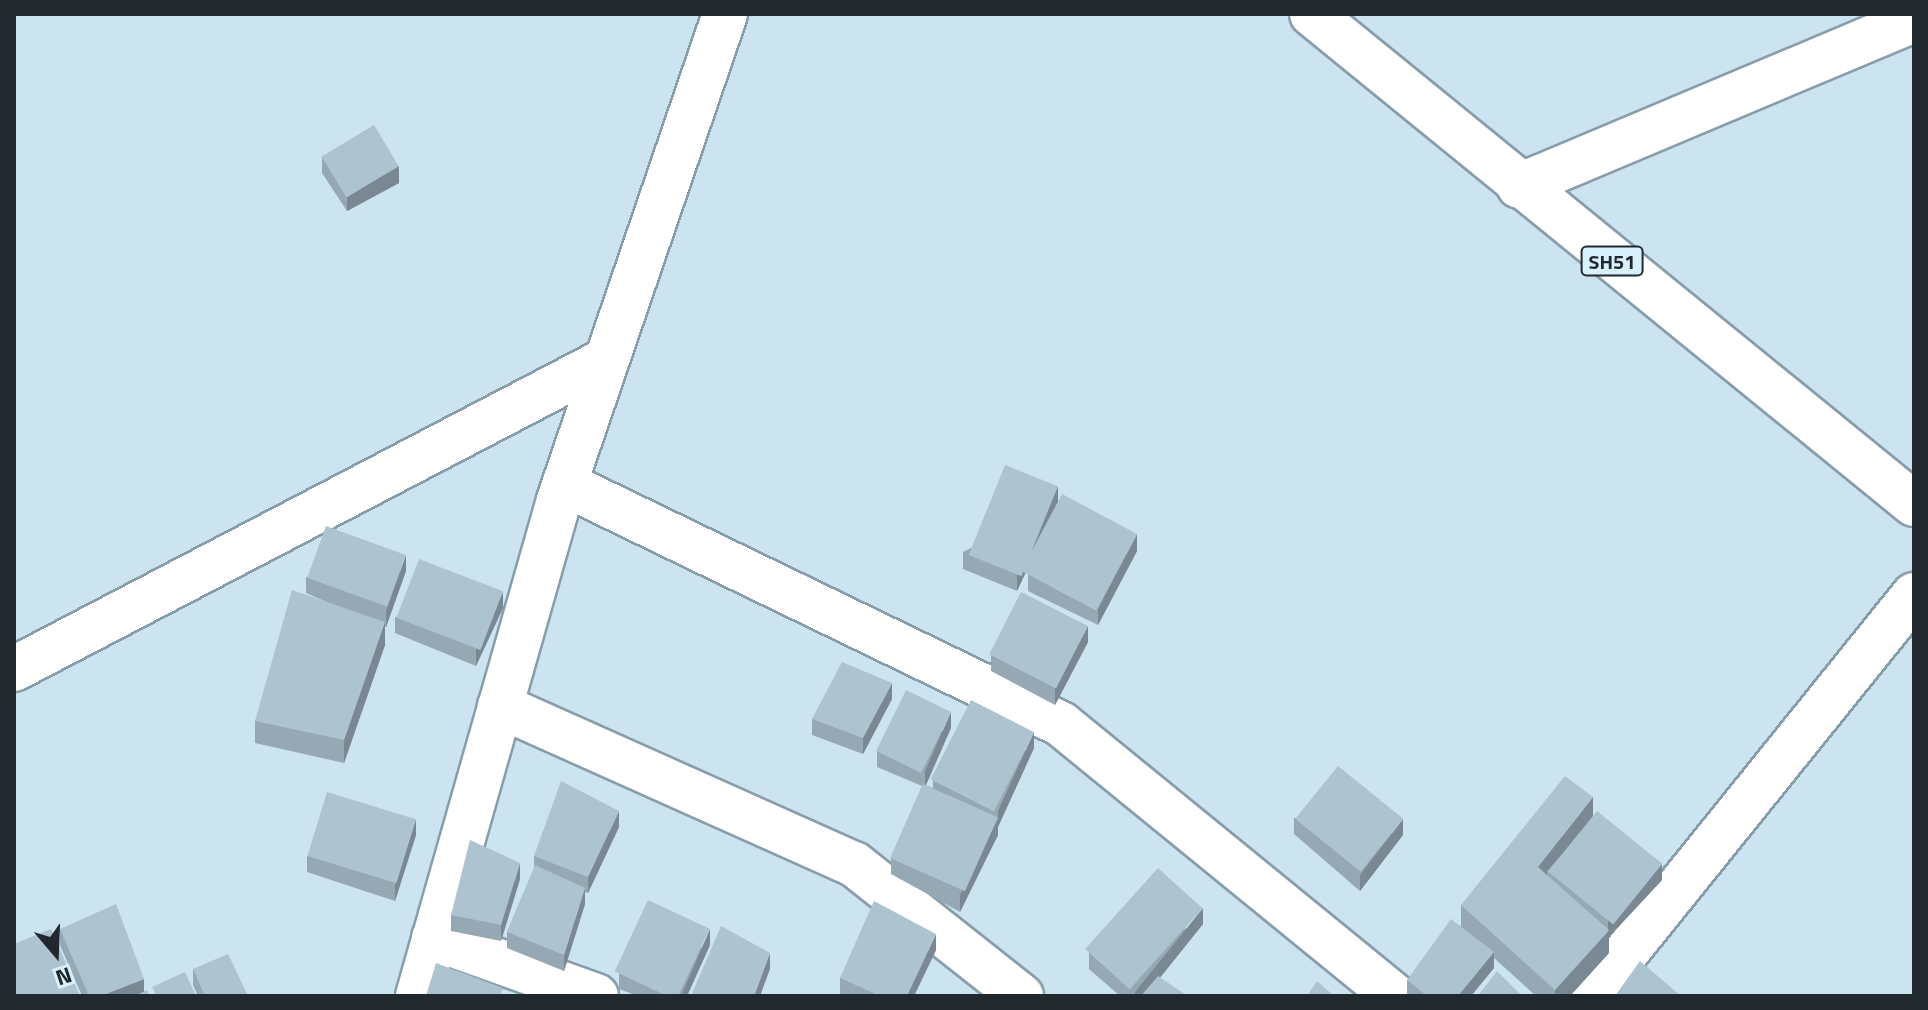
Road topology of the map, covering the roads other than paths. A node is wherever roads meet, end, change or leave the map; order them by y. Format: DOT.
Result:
graph roads {
  1 [pos="725,14"];
  2 [pos="1313,14"];
  3 [pos="1914,20"];
  4 [pos="1519,186"];
  5 [pos="606,360"];
  6 [pos="565,484"];
  7 [pos="1914,504"];
  8 [pos="1914,595"];
  9 [pos="14,669"];
  10 [pos="500,706"];
  11 [pos="434,938"];
  12 [pos="418,996"];
  13 [pos="596,996"];
  14 [pos="1021,996"];
  15 [pos="1395,996"];
  16 [pos="1591,996"];
  1 -- 5 [label="street"];
  2 -- 4 [label="street, SH51"];
  3 -- 4 [label="street"];
  4 -- 7 [label="street, SH51"];
  5 -- 6 [label="street"];
  5 -- 9 [label="street"];
  6 -- 10 [label="street"];
  6 -- 15 [label="street"];
  8 -- 16 [label="street"];
  10 -- 11 [label="street"];
  10 -- 14 [label="street"];
  11 -- 12 [label="street"];
  11 -- 13 [label="street"];
}
